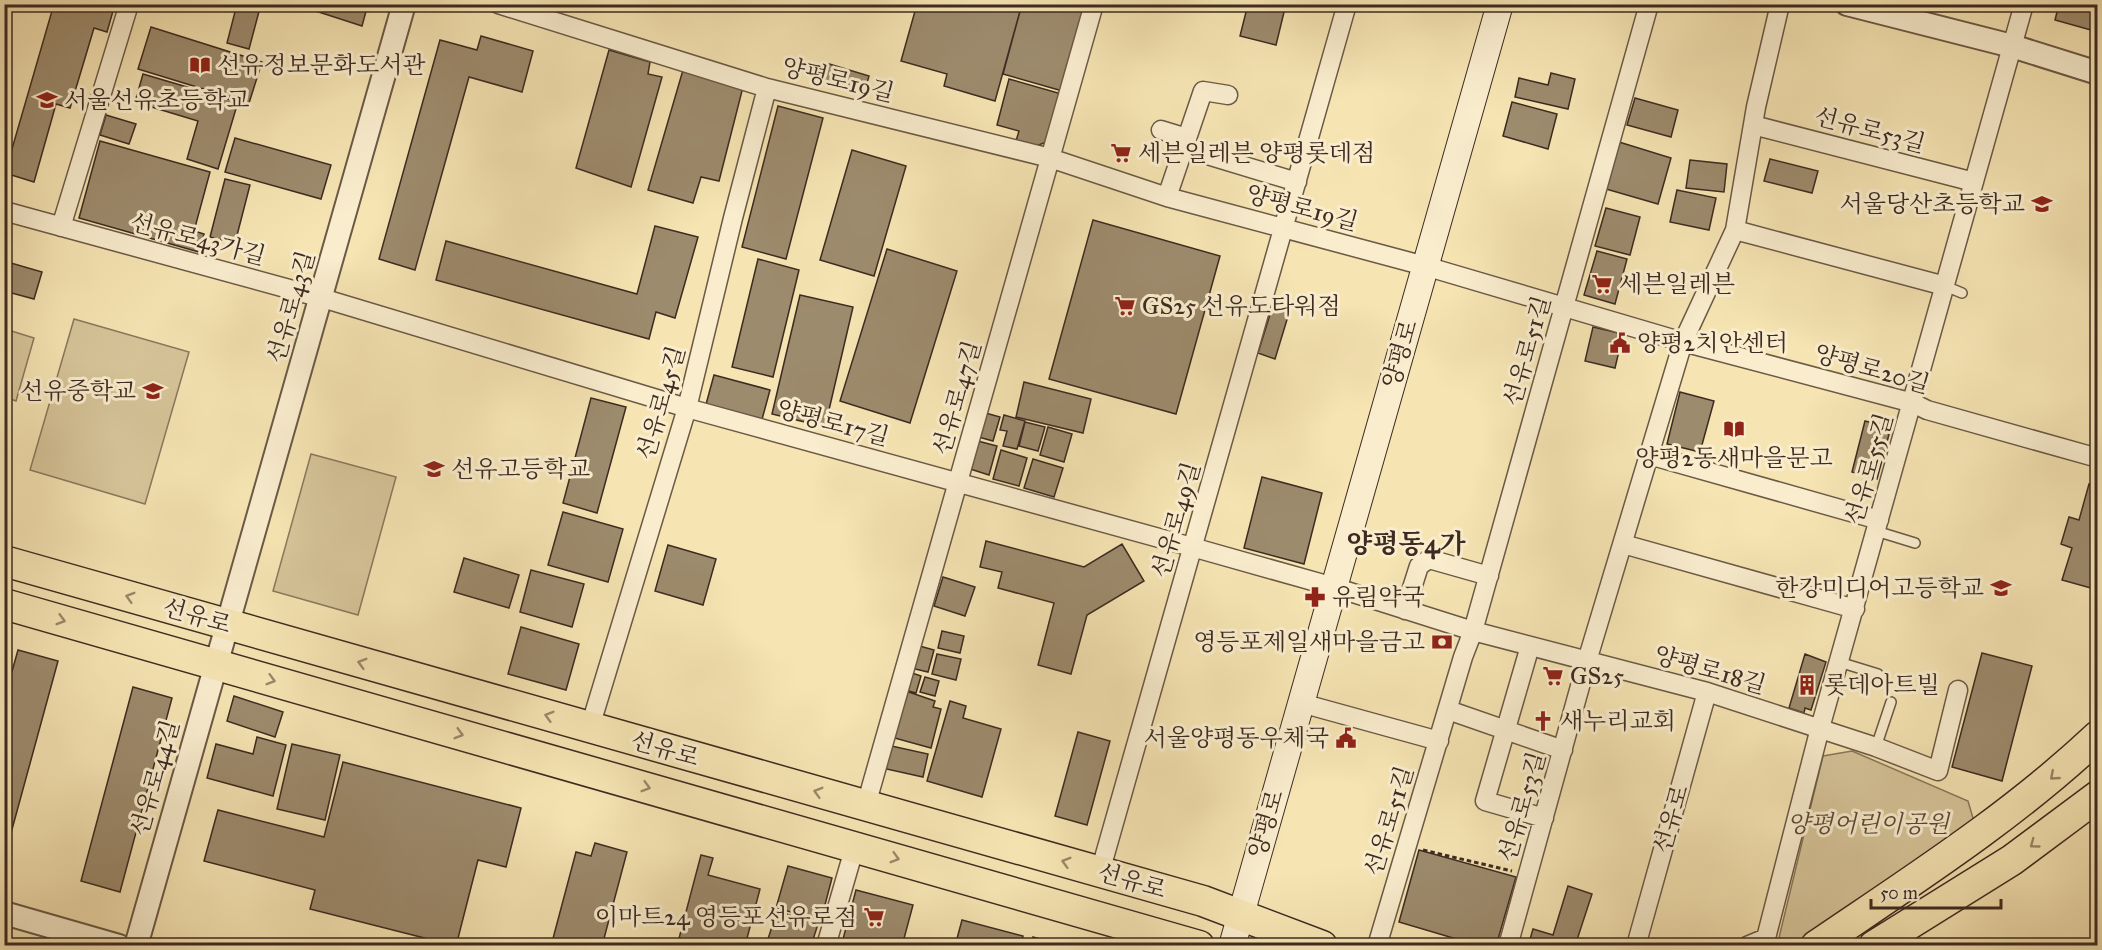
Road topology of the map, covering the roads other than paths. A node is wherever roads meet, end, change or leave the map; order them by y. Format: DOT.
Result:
graph roads {
  1 [pos="129,4"];
  2 [pos="404,4"];
  3 [pos="498,4"];
  4 [pos="1094,4"];
  5 [pos="1347,4"];
  6 [pos="1500,4"];
  7 [pos="1649,4"];
  8 [pos="1780,4"];
  9 [pos="1846,4"];
  10 [pos="2024,4"];
  11 [pos="1900,11"];
  12 [pos="2012,46"];
  13 [pos="2097,73"];
  14 [pos="767,88"];
  15 [pos="1228,96"];
  16 [pos="1753,125"];
  17 [pos="1161,130"];
  18 [pos="1186,143"];
  19 [pos="1050,158"];
  20 [pos="1297,182"];
  21 [pos="1974,182"];
  22 [pos="1167,197"];
  23 [pos="4,211"];
  24 [pos="61,227"];
  25 [pos="1284,228"];
  26 [pos="1735,230"];
  27 [pos="1425,266"];
  28 [pos="1953,289"];
  29 [pos="322,298"];
  30 [pos="1565,307"];
  31 [pos="1683,342"];
  32 [pos="1913,403"];
  33 [pos="687,408"];
  34 [pos="1649,455"];
  35 [pos="2097,458"];
  36 [pos="958,482"];
  37 [pos="1878,526"];
  38 [pos="1915,543"];
  39 [pos="1623,544"];
  40 [pos="1193,547"];
  41 [pos="4,561"];
  42 [pos="1489,576"];
  43 [pos="1334,587"];
  44 [pos="4,604"];
  45 [pos="1855,609"];
  46 [pos="1405,610"];
  47 [pos="226,624"];
  48 [pos="1473,631"];
  49 [pos="1530,646"];
  50 [pos="1587,661"];
  51 [pos="1839,662"];
  52 [pos="215,664"];
  53 [pos="1878,674"];
  54 [pos="1958,690"];
  55 [pos="1707,692"];
  56 [pos="1891,702"];
  57 [pos="1301,703"];
  58 [pos="1448,710"];
  59 [pos="590,727"];
  60 [pos="1820,728"];
  61 [pos="1505,731"];
  62 [pos="2096,738"];
  63 [pos="1439,741"];
  64 [pos="1876,747"];
  65 [pos="1563,750"];
  66 [pos="2097,796"];
  67 [pos="866,805"];
  68 [pos="1544,818"];
  69 [pos="855,846"];
  70 [pos="1100,872"];
  71 [pos="4,913"];
  72 [pos="1241,915"];
  73 [pos="120,945"];
  74 [pos="136,945"];
  75 [pos="826,945"];
  76 [pos="1199,945"];
  77 [pos="1232,945"];
  78 [pos="1322,945"];
  79 [pos="1377,945"];
  80 [pos="1508,945"];
  81 [pos="1636,945"];
  82 [pos="1747,945"];
  83 [pos="1816,945"];
  84 [pos="1875,945"];
  1 -- 24 [label="street"];
  2 -- 29 [label="street, 선유로43길"];
  3 -- 14 [label="street, 양평로19길"];
  4 -- 19 [label="street, 선유로47길"];
  5 -- 20 [label="street, 선유로49길"];
  6 -- 27 [label="main road, 양평로"];
  7 -- 30 [label="street, 선유로51길"];
  8 -- 16 [label="street, 선유로53길"];
  9 -- 11 [label="street"];
  10 -- 12 [label="street, 선유로55길"];
  11 -- 12 [label="street"];
  12 -- 13 [label="street"];
  12 -- 21 [label="street, 선유로55길"];
  14 -- 19 [label="street, 양평로19길"];
  14 -- 33 [label="street, 선유로45길"];
  15 -- 18 [label="street"];
  16 -- 21 [label="street, 선유로53길"];
  16 -- 26 [label="street, 선유로53길"];
  17 -- 18 [label="street"];
  18 -- 20 [label="street"];
  18 -- 22 [label="street"];
  19 -- 22 [label="street, 양평로19길"];
  19 -- 36 [label="street, 선유로47길"];
  20 -- 25 [label="street, 선유로49길"];
  21 -- 28 [label="street, 선유로55길"];
  22 -- 25 [label="street, 양평로19길"];
  23 -- 24 [label="street, 선유로43가길"];
  24 -- 29 [label="street, 선유로43가길"];
  25 -- 27 [label="street, 양평로19길"];
  25 -- 40 [label="street, 선유로49길"];
  26 -- 28 [label="street"];
  26 -- 31 [label="street, 선유로53길"];
  27 -- 30 [label="street, 양평로20길"];
  27 -- 43 [label="main road, 양평로"];
  28 -- 32 [label="street, 선유로55길"];
  29 -- 33 [label="street, 양평로17길"];
  29 -- 47 [label="street, 선유로43길"];
  30 -- 31 [label="street, 양평로20길"];
  30 -- 42 [label="street, 선유로51길"];
  31 -- 32 [label="street, 양평로20길"];
  31 -- 34 [label="street, 선유로53길"];
  32 -- 35 [label="street, 양평로20길"];
  32 -- 37 [label="street, 선유로55길"];
  33 -- 36 [label="street, 양평로17길"];
  33 -- 59 [label="street, 선유로45길"];
  34 -- 37 [label="street"];
  34 -- 39 [label="street, 선유로53길"];
  36 -- 40 [label="street, 양평로17길"];
  36 -- 67 [label="street, 선유로47길"];
  37 -- 38 [label="lane"];
  37 -- 45 [label="street, 선유로55길"];
  39 -- 45 [label="street"];
  39 -- 50 [label="street, 선유로53길"];
  40 -- 43 [label="street, 양평로17길"];
  40 -- 70 [label="street, 선유로49길"];
  47 -- 41 [label="main road, 선유로, one-way"];
  42 -- 46 [label="street"];
  42 -- 48 [label="street, 선유로51길"];
  43 -- 46 [label="street, 양평로18길"];
  43 -- 57 [label="main road, 양평로"];
  44 -- 52 [label="main road, 선유로, one-way"];
  45 -- 51 [label="street, 선유로55길"];
  46 -- 48 [label="street, 양평로18길"];
  47 -- 52 [label="street, 선유로44길"];
  59 -- 47 [label="main road, 선유로, one-way"];
  48 -- 49 [label="street, 양평로18길"];
  48 -- 58 [label="street, 선유로51길"];
  49 -- 50 [label="street, 양평로18길"];
  49 -- 61 [label="street"];
  50 -- 55 [label="street, 양평로18길"];
  50 -- 65 [label="street, 선유로53길"];
  51 -- 53 [label="lane"];
  51 -- 60 [label="street, 선유로55길"];
  52 -- 69 [label="main road, 선유로, one-way"];
  52 -- 74 [label="street, 선유로44길"];
  54 -- 64 [label="street, 양평로18길"];
  55 -- 60 [label="street, 양평로18길"];
  55 -- 81 [label="street, 선유로"];
  56 -- 64 [label="lane"];
  57 -- 63 [label="street"];
  57 -- 72 [label="main road, 양평로"];
  58 -- 61 [label="street"];
  58 -- 63 [label="street, 선유로51길"];
  67 -- 59 [label="main road, 선유로, one-way"];
  60 -- 64 [label="street, 양평로18길"];
  60 -- 82 [label="street, 선유로55길"];
  61 -- 65 [label="street"];
  61 -- 68 [label="street"];
  62 -- 83 [label="main road, one-way"];
  63 -- 79 [label="street, 선유로51길"];
  65 -- 68 [label="street, 선유로53길"];
  66 -- 84 [label="main road, one-way"];
  70 -- 67 [label="main road, 선유로, one-way"];
  68 -- 80 [label="street, 선유로53길"];
  69 -- 75 [label="street"];
  69 -- 76 [label="main road, 선유로, one-way"];
  70 -- 72 [label="main road, 선유로"];
  71 -- 73 [label="street"];
  72 -- 77 [label="main road, 양평로"];
  72 -- 78 [label="main road, 선유로"];
}
